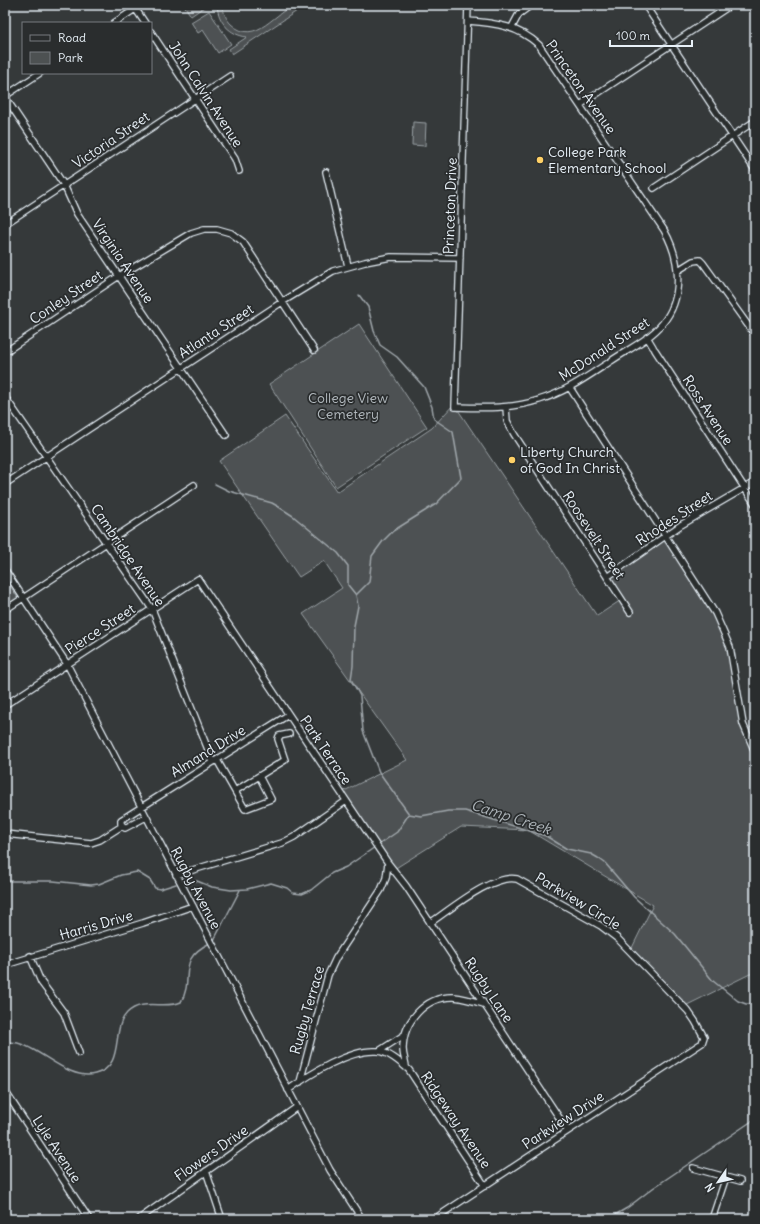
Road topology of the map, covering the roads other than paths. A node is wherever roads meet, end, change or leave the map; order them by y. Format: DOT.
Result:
graph roads {
  1 [pos="141,5"];
  2 [pos="468,5"];
  3 [pos="531,5"];
  4 [pos="645,5"];
  5 [pos="731,5"];
  6 [pos="135,7"];
  7 [pos="468,21"];
  8 [pos="115,22"];
  9 [pos="144,22"];
  10 [pos="512,27"];
  11 [pos="152,34"];
  12 [pos="672,45"];
  13 [pos="38,74"];
  14 [pos="230,76"];
  15 [pos="5,96"];
  16 [pos="195,98"];
  17 [pos="580,105"];
  18 [pos="755,121"];
  19 [pos="732,136"];
  20 [pos="238,170"];
  21 [pos="755,170"];
  22 [pos="326,172"];
  23 [pos="64,185"];
  24 [pos="654,188"];
  25 [pos="5,224"];
  26 [pos="460,258"];
  27 [pos="348,266"];
  28 [pos="678,271"];
  29 [pos="119,276"];
  30 [pos="282,302"];
  31 [pos="755,335"];
  32 [pos="647,337"];
  33 [pos="314,350"];
  34 [pos="5,352"];
  35 [pos="181,368"];
  36 [pos="570,388"];
  37 [pos="5,397"];
  38 [pos="455,407"];
  39 [pos="506,407"];
  40 [pos="226,435"];
  41 [pos="46,457"];
  42 [pos="755,482"];
  43 [pos="5,484"];
  44 [pos="194,485"];
  45 [pos="744,488"];
  46 [pos="755,504"];
  47 [pos="666,535"];
  48 [pos="106,544"];
  49 [pos="5,570"];
  50 [pos="607,577"];
  51 [pos="24,598"];
  52 [pos="152,609"];
  53 [pos="5,610"];
  54 [pos="630,612"];
  55 [pos="244,649"];
  56 [pos="67,664"];
  57 [pos="5,705"];
  58 [pos="288,715"];
  59 [pos="289,734"];
  60 [pos="755,752"];
  61 [pos="215,761"];
  62 [pos="259,776"];
  63 [pos="235,791"];
  64 [pos="346,801"];
  65 [pos="142,808"];
  66 [pos="146,817"];
  67 [pos="122,826"];
  68 [pos="5,834"];
  69 [pos="388,864"];
  70 [pos="176,875"];
  71 [pos="192,906"];
  72 [pos="430,923"];
  73 [pos="30,956"];
  74 [pos="5,965"];
  75 [pos="484,1004"];
  76 [pos="404,1035"];
  77 [pos="703,1040"];
  78 [pos="379,1051"];
  79 [pos="79,1053"];
  80 [pos="406,1068"];
  81 [pos="300,1082"];
  82 [pos="288,1090"];
  83 [pos="5,1092"];
  84 [pos="297,1107"];
  85 [pos="568,1131"];
  86 [pos="693,1168"];
  87 [pos="206,1171"];
  88 [pos="726,1177"];
  89 [pos="740,1181"];
  90 [pos="485,1186"];
  91 [pos="89,1219"];
  92 [pos="139,1219"];
  93 [pos="222,1219"];
  94 [pos="362,1219"];
  95 [pos="434,1219"];
  96 [pos="712,1219"];
  1 -- 6 [label="street"];
  2 -- 7 [label="street, Princeton Drive"];
  3 -- 10 [label="street"];
  4 -- 12 [label="street"];
  5 -- 12 [label="street"];
  6 -- 8 [label="street"];
  6 -- 9 [label="street"];
  7 -- 10 [label="street, Princeton Avenue"];
  7 -- 26 [label="street, Princeton Drive"];
  10 -- 17 [label="street, Princeton Avenue"];
  11 -- 16 [label="street, John Calvin Avenue"];
  12 -- 17 [label="street"];
  12 -- 19 [label="street"];
  13 -- 15 [label="street"];
  14 -- 16 [label="street, Victoria Street"];
  15 -- 23 [label="street, Virginia Avenue"];
  16 -- 20 [label="street, John Calvin Avenue"];
  16 -- 23 [label="street, Victoria Street"];
  17 -- 28 [label="street, Princeton Avenue"];
  18 -- 19 [label="street"];
  19 -- 21 [label="street"];
  19 -- 24 [label="street"];
  22 -- 27 [label="street"];
  23 -- 25 [label="street, Victoria Street"];
  23 -- 29 [label="street, Virginia Avenue"];
  26 -- 27 [label="street, Atlanta Street"];
  26 -- 38 [label="street, Princeton Drive"];
  27 -- 30 [label="street, Atlanta Street"];
  28 -- 31 [label="street"];
  28 -- 32 [label="street, McDonald Street"];
  29 -- 30 [label="street, Conley Street"];
  29 -- 34 [label="street, Conley Street"];
  29 -- 35 [label="street, Virginia Avenue"];
  30 -- 33 [label="street, Conley Street"];
  30 -- 35 [label="street, Atlanta Street"];
  32 -- 36 [label="street, McDonald Street"];
  32 -- 45 [label="street, Ross Avenue"];
  35 -- 40 [label="street, Virginia Avenue"];
  35 -- 41 [label="street, Atlanta Street"];
  36 -- 39 [label="street, McDonald Street"];
  36 -- 47 [label="street"];
  37 -- 41 [label="street, Cambridge Avenue"];
  38 -- 39 [label="street, McDonald Street"];
  39 -- 50 [label="street, Roosevelt Street"];
  41 -- 43 [label="street, Atlanta Street"];
  41 -- 48 [label="street, Cambridge Avenue"];
  42 -- 45 [label="street, Rhodes Street"];
  44 -- 48 [label="street"];
  45 -- 46 [label="street, Ross Avenue"];
  45 -- 47 [label="street, Rhodes Street"];
  47 -- 50 [label="street, Rhodes Street"];
  47 -- 60 [label="street"];
  48 -- 51 [label="street"];
  48 -- 52 [label="street, Cambridge Avenue"];
  49 -- 51 [label="street, Rugby Avenue"];
  50 -- 54 [label="street, Roosevelt Street"];
  51 -- 53 [label="street"];
  51 -- 56 [label="street, Rugby Avenue"];
  52 -- 55 [label="street, Pierce Street"];
  52 -- 56 [label="street, Pierce Street"];
  52 -- 61 [label="street, Cambridge Avenue"];
  55 -- 58 [label="street, Park Terrace"];
  56 -- 57 [label="street, Pierce Street"];
  56 -- 65 [label="street, Rugby Avenue"];
  58 -- 61 [label="street, Almand Drive"];
  58 -- 64 [label="street, Park Terrace"];
  59 -- 62 [label="street"];
  61 -- 63 [label="street, Cambridge Avenue"];
  61 -- 65 [label="street, Almand Drive"];
  62 -- 63 [label="street"];
  62 -- 63 [label="street, Cambridge Avenue"];
  64 -- 69 [label="street, Park Terrace"];
  64 -- 70 [label="street"];
  65 -- 66 [label="street, Rugby Avenue"];
  65 -- 67 [label="street, Almand Drive"];
  66 -- 67 [label="street"];
  66 -- 70 [label="street, Rugby Avenue"];
  67 -- 68 [label="street"];
  69 -- 72 [label="street, Rugby Lane"];
  69 -- 81 [label="street, Rugby Terrace"];
  70 -- 71 [label="street, Rugby Avenue"];
  71 -- 73 [label="street, Harris Drive"];
  71 -- 82 [label="street, Rugby Avenue"];
  72 -- 75 [label="street, Rugby Lane"];
  72 -- 77 [label="street, Parkview Circle"];
  73 -- 74 [label="street, Harris Drive"];
  73 -- 79 [label="street"];
  75 -- 76 [label="street"];
  75 -- 85 [label="street, Rugby Lane"];
  76 -- 78 [label="street"];
  76 -- 80 [label="street"];
  77 -- 85 [label="street, Parkview Drive"];
  78 -- 80 [label="street"];
  78 -- 81 [label="street"];
  80 -- 90 [label="street, Ridgeway Avenue"];
  81 -- 82 [label="street"];
  82 -- 84 [label="street, Rugby Avenue"];
  83 -- 91 [label="street, Lyle Avenue"];
  84 -- 87 [label="street, Flowers Drive"];
  84 -- 94 [label="street, Rugby Avenue"];
  85 -- 90 [label="street, Parkview Drive"];
  86 -- 88 [label="street"];
  87 -- 92 [label="street, Flowers Drive"];
  87 -- 93 [label="street"];
  88 -- 89 [label="street"];
  88 -- 96 [label="street"];
  90 -- 95 [label="street, Parkview Drive"];
}
